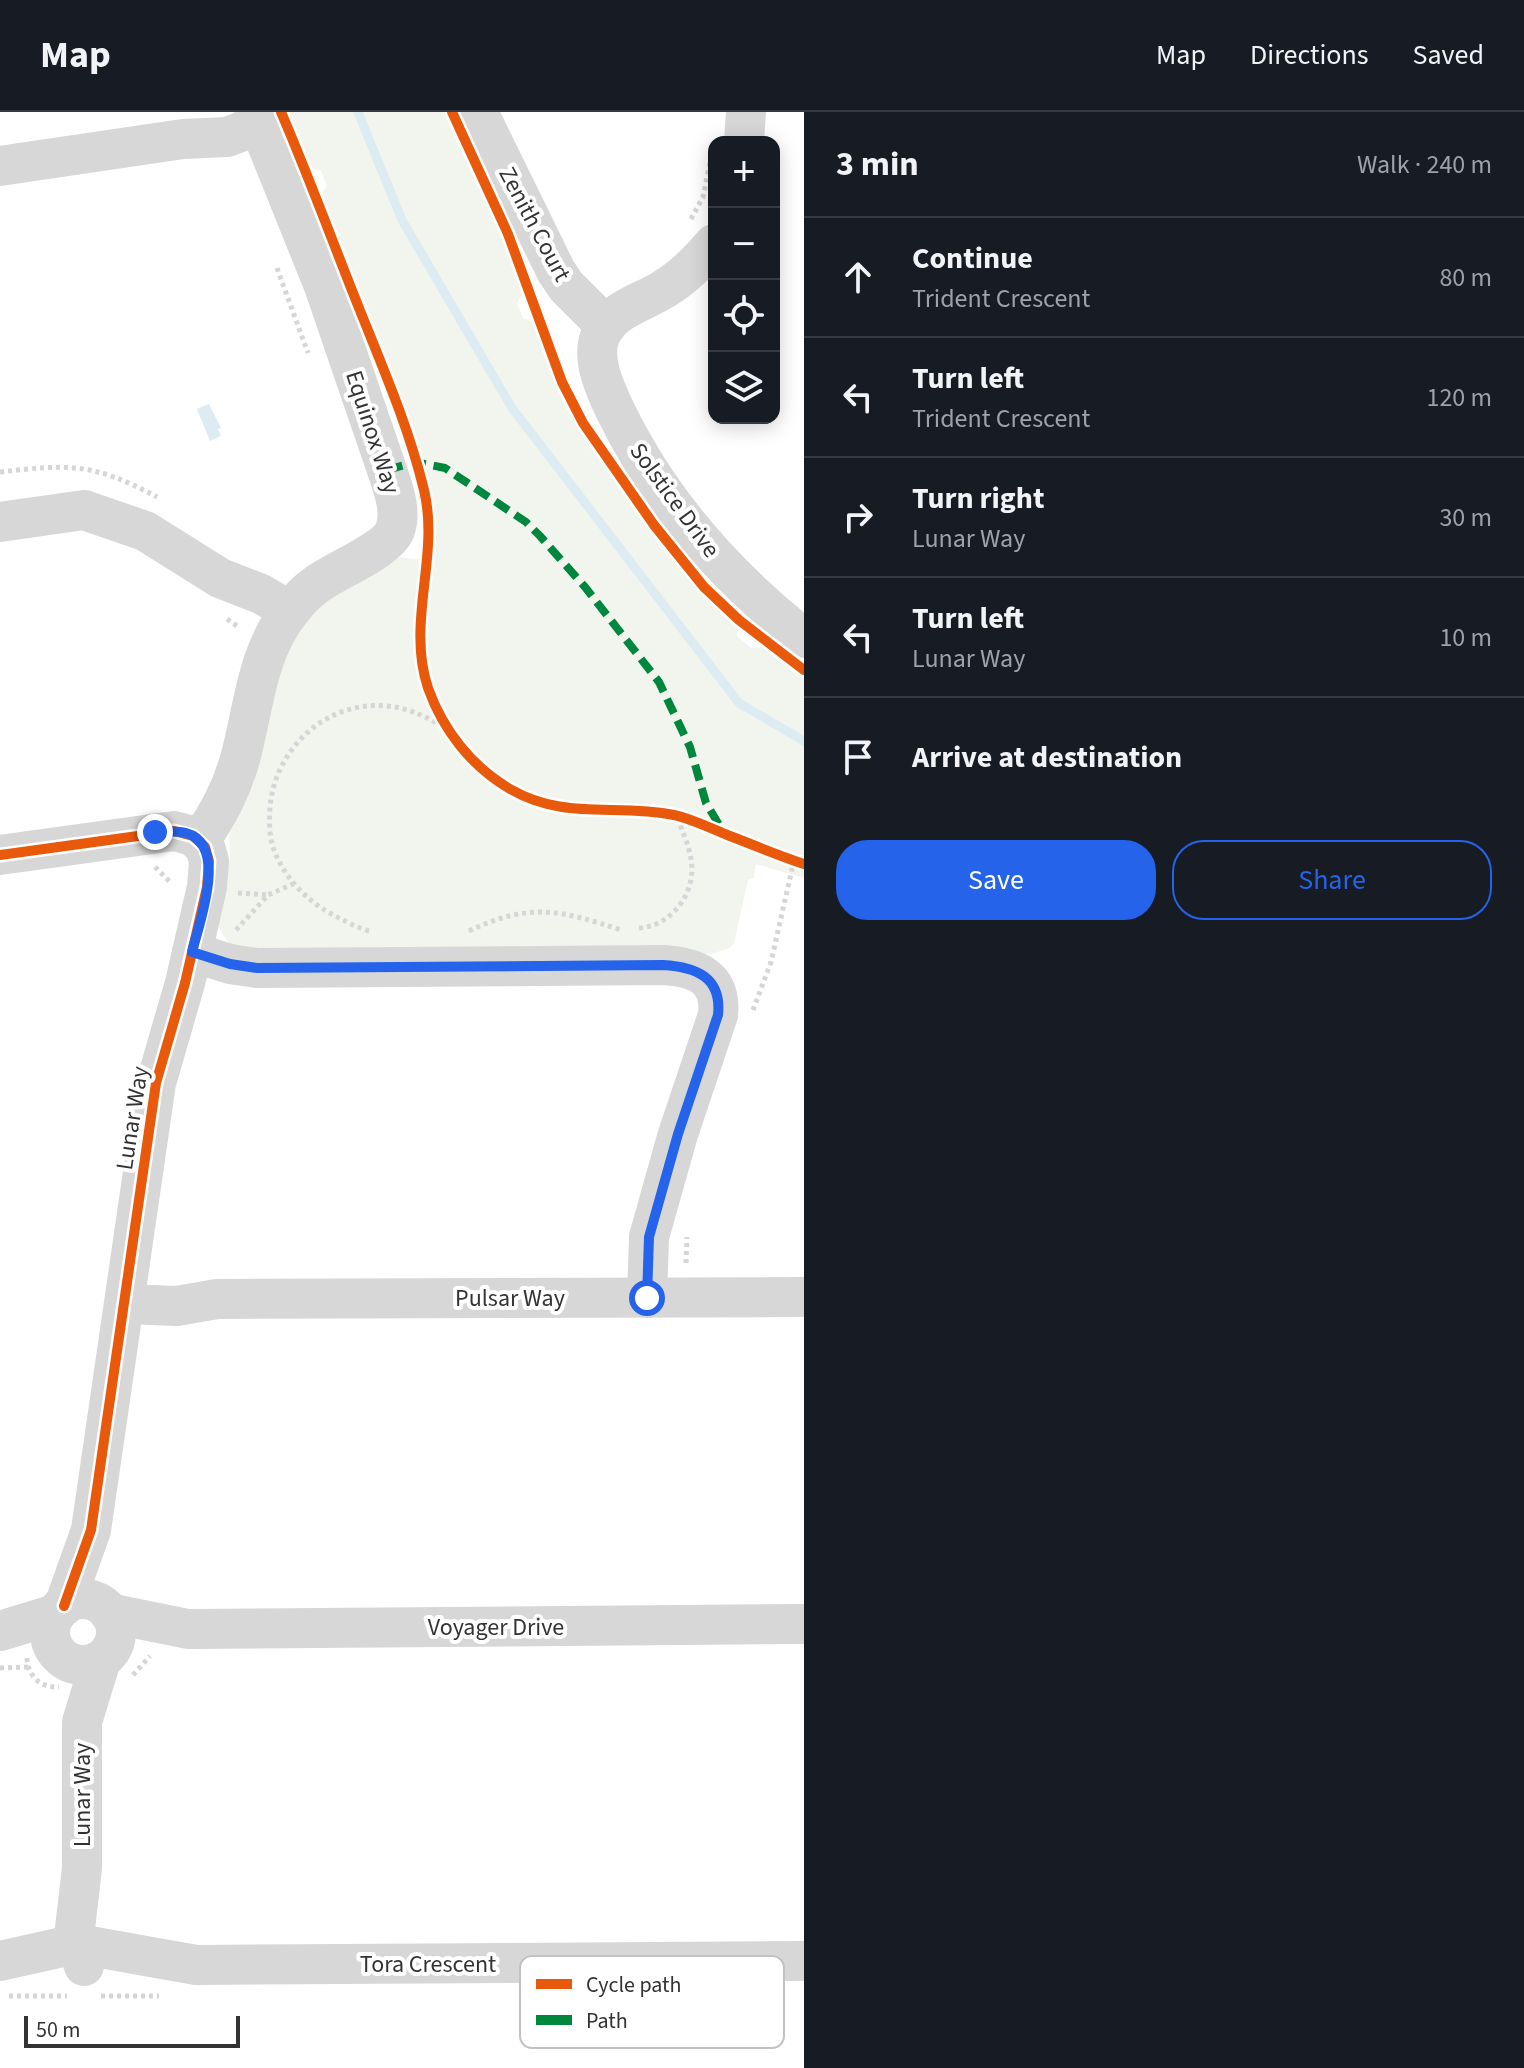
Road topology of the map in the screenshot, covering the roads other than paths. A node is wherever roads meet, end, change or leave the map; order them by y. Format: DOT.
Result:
graph roads {
  1 [pos="478,112"];
  2 [pos="746,112"];
  3 [pos="249,116"];
  4 [pos="732,136"];
  5 [pos="0,166"];
  6 [pos="700,236"];
  7 [pos="606,326"];
  8 [pos="0,522"];
  9 [pos="257,617"];
  10 [pos="804,638"];
  11 [pos="200,841"];
  12 [pos="0,855"];
  13 [pos="207,957"];
  14 [pos="126,1292"];
  15 [pos="804,1297"];
  16 [pos="658,1298"];
  17 [pos="804,1624"];
  18 [pos="0,1631"];
  19 [pos="69,1637"];
  20 [pos="84,1953"];
  21 [pos="0,1961"];
  22 [pos="784,1961"];
  23 [pos="804,1961"];
  24 [pos="520,1963"];
  25 [pos="0,1971"];
  1 -- 7 [label="street, Zenith Court"];
  2 -- 4 [label="street"];
  3 -- 5 [label="street"];
  3 -- 9 [label="street, Equinox Way"];
  6 -- 7 [label="street"];
  7 -- 10 [label="street, Solstice Drive"];
  8 -- 9 [label="street"];
  9 -- 11 [label="street, Equinox Way"];
  11 -- 12 [label="street"];
  11 -- 13 [label="street, Lunar Way"];
  13 -- 14 [label="street, Lunar Way"];
  13 -- 16 [label="street"];
  14 -- 16 [label="street, Pulsar Way"];
  14 -- 19 [label="street, Lunar Way"];
  15 -- 16 [label="street, Pulsar Way"];
  17 -- 19 [label="street, Voyager Drive"];
  18 -- 19 [label="street, Voyager Drive"];
  19 -- 20 [label="street, Lunar Way"];
  20 -- 21 [label="street, Tora Crescent"];
  20 -- 24 [label="street, Tora Crescent"];
  20 -- 25 [label="street, Tora Crescent"];
  22 -- 23 [label="street, Tora Crescent"];
}
